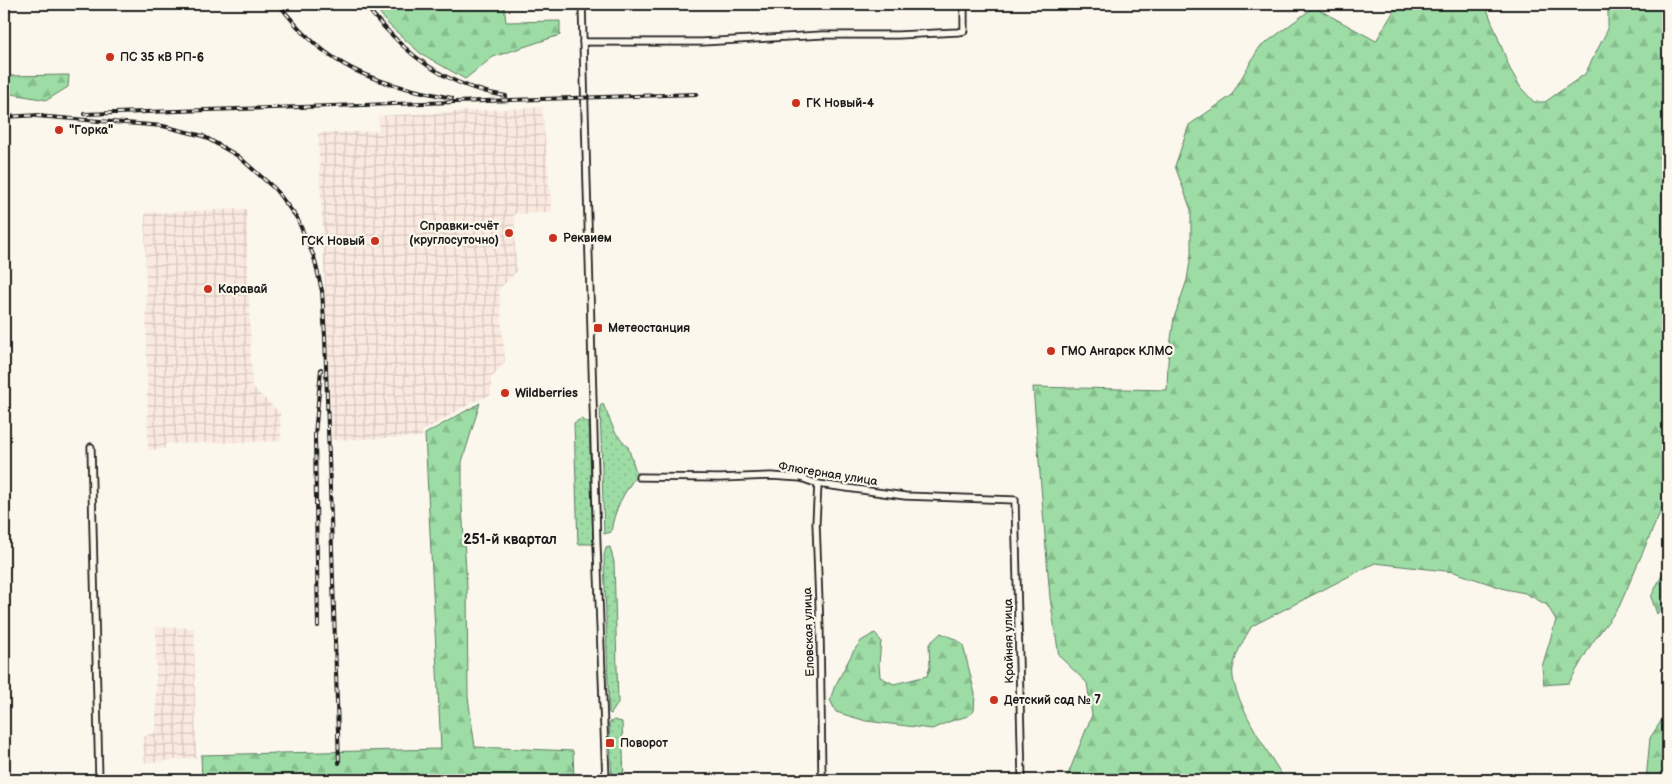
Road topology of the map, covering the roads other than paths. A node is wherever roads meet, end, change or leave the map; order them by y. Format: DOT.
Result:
graph roads {
  1 [pos="582,4"];
  2 [pos="964,4"];
  3 [pos="582,42"];
  4 [pos="91,447"];
  5 [pos="638,478"];
  6 [pos="818,484"];
  7 [pos="1015,500"];
  8 [pos="99,780"];
  9 [pos="606,780"];
  10 [pos="822,780"];
  11 [pos="1022,780"];
  1 -- 3 [label="street"];
  2 -- 3 [label="street"];
  3 -- 9 [label="street"];
  4 -- 8 [label="street"];
  5 -- 6 [label="street, Флюгерная улица"];
  6 -- 7 [label="street, Флюгерная улица"];
  6 -- 10 [label="street, Еловская улица"];
  7 -- 11 [label="street, Крайняя улица"];
}
